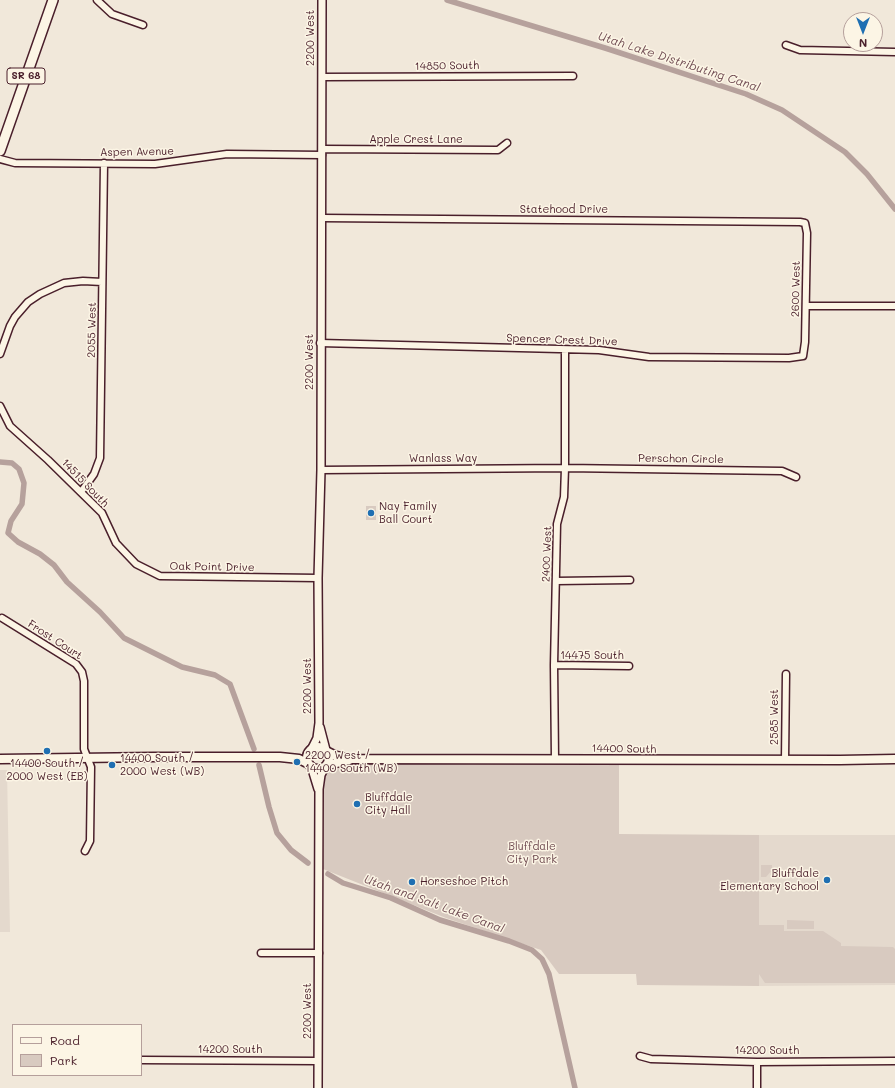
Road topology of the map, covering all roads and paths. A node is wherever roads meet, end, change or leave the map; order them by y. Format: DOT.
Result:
graph roads {
  1 [pos="53,0"];
  2 [pos="97,0"];
  3 [pos="322,0"];
  4 [pos="143,25"];
  5 [pos="786,45"];
  6 [pos="895,52"];
  7 [pos="322,76"];
  8 [pos="573,76"];
  9 [pos="507,143"];
  10 [pos="0,151"];
  11 [pos="322,152"];
  12 [pos="0,159"];
  13 [pos="104,163"];
  14 [pos="322,218"];
  15 [pos="805,223"];
  16 [pos="102,282"];
  17 [pos="806,306"];
  18 [pos="895,306"];
  19 [pos="320,343"];
  20 [pos="565,350"];
  21 [pos="0,354"];
  22 [pos="803,356"];
  23 [pos="0,406"];
  24 [pos="565,468"];
  25 [pos="321,470"];
  26 [pos="796,477"];
  27 [pos="81,492"];
  28 [pos="116,544"];
  29 [pos="318,578"];
  30 [pos="630,580"];
  31 [pos="556,581"];
  32 [pos="2,618"];
  33 [pos="554,666"];
  34 [pos="629,666"];
  35 [pos="786,674"];
  36 [pos="319,723"];
  37 [pos="311,749"];
  38 [pos="327,751"];
  39 [pos="280,757"];
  40 [pos="88,758"];
  41 [pos="0,759"];
  42 [pos="352,759"];
  43 [pos="555,759"];
  44 [pos="895,759"];
  45 [pos="785,760"];
  46 [pos="310,765"];
  47 [pos="326,766"];
  48 [pos="319,789"];
  49 [pos="85,851"];
  50 [pos="261,953"];
  51 [pos="319,953"];
  52 [pos="640,1056"];
  53 [pos="142,1060"];
  54 [pos="318,1061"];
  55 [pos="895,1061"];
  56 [pos="757,1062"];
  57 [pos="318,1088"];
  58 [pos="758,1088"];
  1 -- 10 [label="main road, SR 68"];
  2 -- 4 [label="street"];
  3 -- 7 [label="street, 2200 West"];
  5 -- 6 [label="street"];
  7 -- 8 [label="street, 14850 South"];
  7 -- 11 [label="street, 2200 West"];
  9 -- 11 [label="street, Apple Crest Lane"];
  11 -- 13 [label="street, Aspen Avenue"];
  11 -- 14 [label="street, 2200 West"];
  12 -- 13 [label="street, Aspen Avenue"];
  13 -- 16 [label="street, 2055 West"];
  14 -- 15 [label="street, Statehood Drive"];
  14 -- 19 [label="street, 2200 West"];
  15 -- 17 [label="street, 2600 West"];
  16 -- 21 [label="street"];
  16 -- 27 [label="street, 2055 West"];
  17 -- 18 [label="street"];
  17 -- 22 [label="street, 2600 West"];
  19 -- 20 [label="street, Spencer Crest Drive"];
  19 -- 25 [label="street, 2200 West"];
  20 -- 22 [label="street, Spencer Crest Drive"];
  20 -- 24 [label="street, 2400 West"];
  23 -- 27 [label="street, 14515 South"];
  24 -- 25 [label="street, Wanlass Way"];
  24 -- 26 [label="street, Perschon Circle"];
  24 -- 31 [label="street, 2400 West"];
  25 -- 29 [label="street, 2200 West"];
  27 -- 28 [label="street, 14515 South"];
  28 -- 29 [label="street, Oak Point Drive"];
  29 -- 36 [label="street, 2200 West"];
  30 -- 31 [label="street"];
  31 -- 33 [label="street, 2400 West"];
  32 -- 40 [label="street, Frost Court"];
  33 -- 34 [label="street, 14475 South"];
  33 -- 43 [label="street, 2400 West"];
  35 -- 45 [label="street, 2585 West"];
  36 -- 37 [label="street, 2200 West"];
  36 -- 38 [label="street, 2200 West"];
  37 -- 38 [label="main road"];
  37 -- 39 [label="main road"];
  37 -- 46 [label="main road"];
  38 -- 42 [label="main road, 14400 South"];
  38 -- 47 [label="main road"];
  39 -- 40 [label="main road"];
  39 -- 46 [label="main road"];
  40 -- 41 [label="main road"];
  40 -- 49 [label="street, Frost Court"];
  42 -- 43 [label="main road, 14400 South"];
  42 -- 47 [label="main road, 14400 South"];
  43 -- 45 [label="main road, 14400 South"];
  44 -- 45 [label="main road, 14400 South"];
  46 -- 47 [label="main road"];
  46 -- 48 [label="street, 2200 West"];
  47 -- 48 [label="street, 2200 West"];
  48 -- 51 [label="street, 2200 West"];
  50 -- 51 [label="street"];
  51 -- 54 [label="street, 2200 West"];
  52 -- 56 [label="street, 14200 South"];
  53 -- 54 [label="street, 14200 South"];
  54 -- 57 [label="street, 2200 West"];
  55 -- 56 [label="street, 14200 South"];
  56 -- 58 [label="street"];
}
